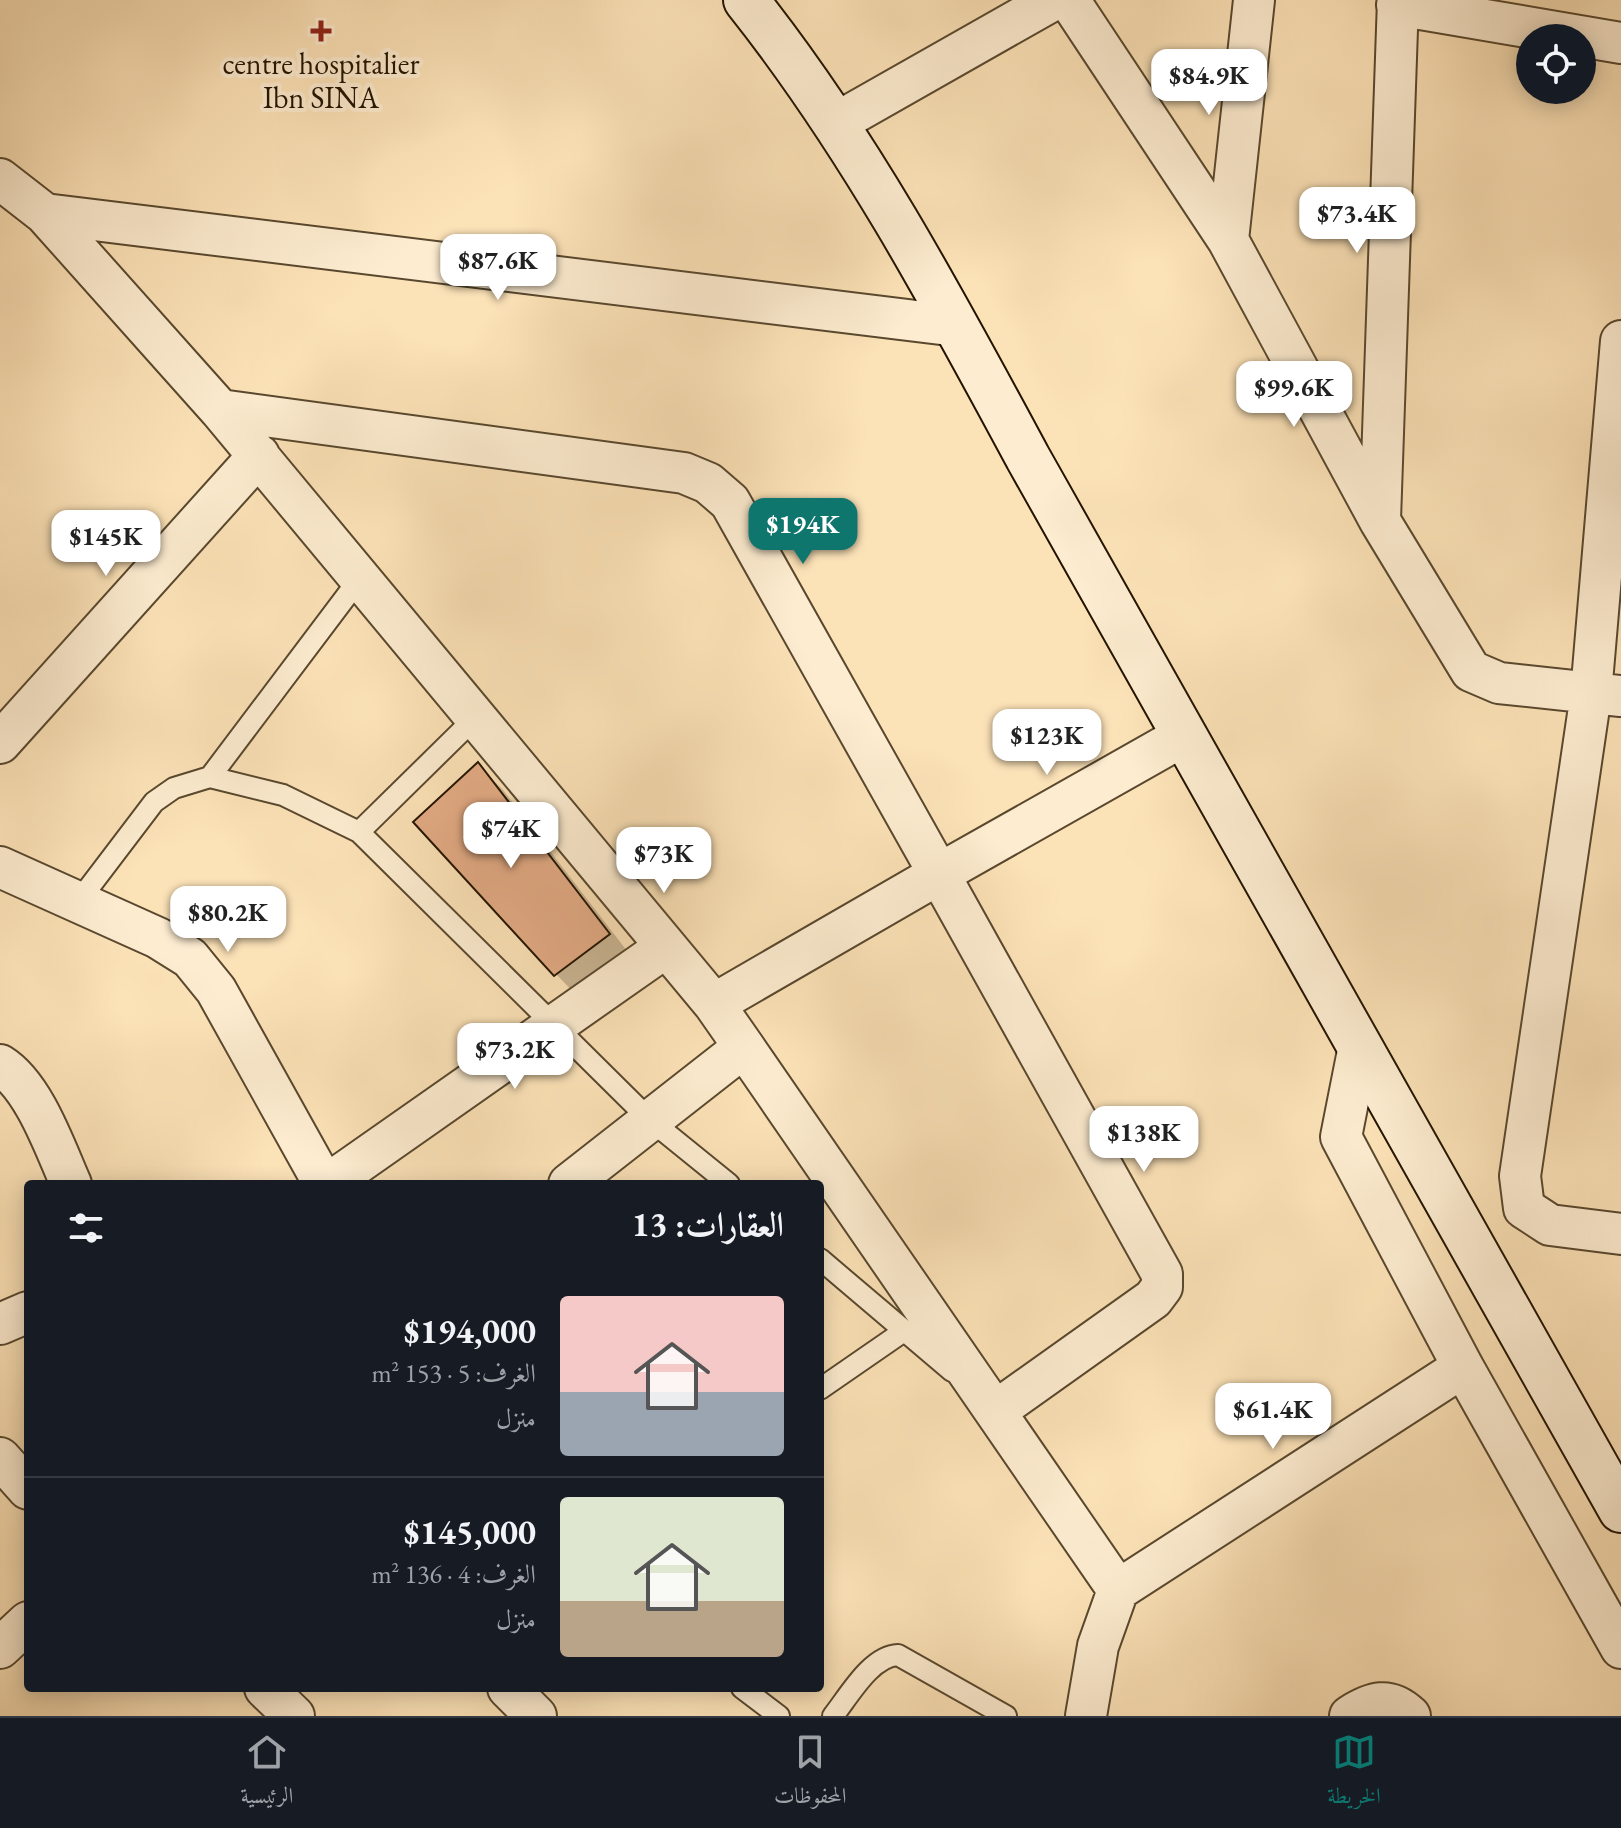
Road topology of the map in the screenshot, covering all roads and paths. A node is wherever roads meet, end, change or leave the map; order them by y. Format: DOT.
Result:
graph roads {
  1 [pos="746,0"];
  2 [pos="1053,0"];
  3 [pos="1069,0"];
  4 [pos="1254,0"];
  5 [pos="1399,2"];
  6 [pos="1621,43"];
  7 [pos="838,122"];
  8 [pos="0,179"];
  9 [pos="45,214"];
  10 [pos="1228,240"];
  11 [pos="957,326"];
  12 [pos="1621,341"];
  13 [pos="220,410"];
  14 [pos="259,455"];
  15 [pos="1380,521"];
  16 [pos="360,578"];
  17 [pos="1606,695"];
  18 [pos="475,718"];
  19 [pos="1185,735"];
  20 [pos="0,743"];
  21 [pos="210,777"];
  22 [pos="359,832"];
  23 [pos="0,867"];
  24 [pos="939,874"];
  25 [pos="78,902"];
  26 [pos="666,947"];
  27 [pos="714,1004"];
  28 [pos="557,1024"];
  29 [pos="1359,1046"];
  30 [pos="744,1047"];
  31 [pos="0,1065"];
  32 [pos="650,1120"];
  33 [pos="69,1180"];
  34 [pos="324,1180"];
  35 [pos="332,1180"];
  36 [pos="574,1180"];
  37 [pos="724,1180"];
  38 [pos="1621,1234"];
  39 [pos="824,1262"];
  40 [pos="24,1314"];
  41 [pos="0,1324"];
  42 [pos="904,1331"];
  43 [pos="1463,1367"];
  44 [pos="824,1386"];
  45 [pos="997,1410"];
  46 [pos="0,1458"];
  47 [pos="24,1485"];
  48 [pos="1621,1510"];
  49 [pos="1118,1590"];
  50 [pos="24,1626"];
  51 [pos="0,1648"];
  52 [pos="1621,1648"];
  53 [pos="269,1692"];
  54 [pos="512,1692"];
  55 [pos="747,1692"];
  56 [pos="294,1716"];
  57 [pos="536,1716"];
  58 [pos="779,1716"];
  59 [pos="833,1716"];
  60 [pos="1006,1716"];
  61 [pos="1086,1716"];
  62 [pos="1350,1716"];
  63 [pos="1410,1716"];
  1 -- 7 [label="main road"];
  2 -- 7 [label="street"];
  3 -- 10 [label="street"];
  4 -- 10 [label="street"];
  5 -- 6 [label="street"];
  5 -- 15 [label="street"];
  7 -- 11 [label="main road"];
  8 -- 9 [label="street"];
  9 -- 11 [label="street"];
  9 -- 13 [label="street"];
  10 -- 15 [label="street"];
  11 -- 19 [label="main road"];
  12 -- 17 [label="street"];
  13 -- 14 [label="street"];
  13 -- 24 [label="street"];
  14 -- 16 [label="street"];
  14 -- 20 [label="street"];
  15 -- 17 [label="street"];
  16 -- 18 [label="street"];
  16 -- 21 [label="lane"];
  17 -- 38 [label="street"];
  18 -- 22 [label="lane"];
  18 -- 26 [label="street"];
  19 -- 24 [label="street"];
  19 -- 29 [label="main road"];
  21 -- 22 [label="lane"];
  21 -- 25 [label="lane"];
  22 -- 28 [label="lane"];
  23 -- 25 [label="street"];
  24 -- 27 [label="street"];
  24 -- 45 [label="street"];
  25 -- 34 [label="street"];
  26 -- 27 [label="street"];
  26 -- 28 [label="street"];
  27 -- 30 [label="street"];
  28 -- 32 [label="lane"];
  28 -- 35 [label="street"];
  29 -- 43 [label="street"];
  29 -- 48 [label="main road"];
  30 -- 32 [label="street"];
  30 -- 45 [label="street"];
  31 -- 33 [label="street"];
  32 -- 36 [label="street"];
  32 -- 37 [label="lane"];
  39 -- 42 [label="lane"];
  40 -- 41 [label="street"];
  42 -- 44 [label="lane"];
  42 -- 45 [label="lane"];
  43 -- 49 [label="street"];
  43 -- 52 [label="street"];
  45 -- 49 [label="street"];
  46 -- 47 [label="street"];
  49 -- 61 [label="street"];
  50 -- 51 [label="street"];
  53 -- 56 [label="street"];
  54 -- 57 [label="street"];
  55 -- 58 [label="lane"];
  59 -- 60 [label="lane"];
  62 -- 63 [label="street"];
}
